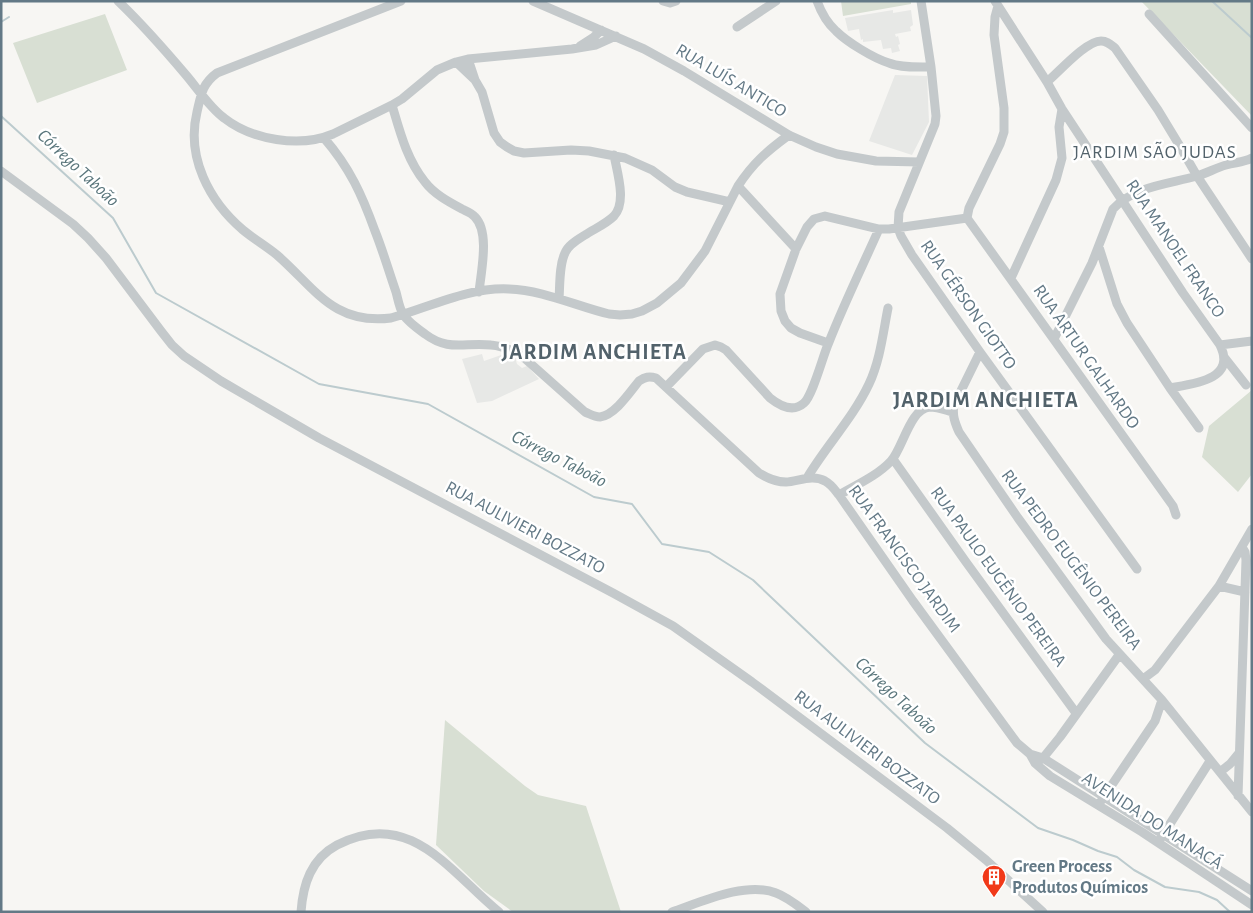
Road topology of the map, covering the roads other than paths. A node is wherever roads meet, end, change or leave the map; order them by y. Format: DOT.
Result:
graph roads {
  1 [pos="118,1"];
  2 [pos="401,1"];
  3 [pos="533,1"];
  4 [pos="663,1"];
  5 [pos="676,1"];
  6 [pos="776,1"];
  7 [pos="817,1"];
  8 [pos="921,1"];
  9 [pos="548,4"];
  10 [pos="996,4"];
  11 [pos="1149,14"];
  12 [pos="737,27"];
  13 [pos="601,30"];
  14 [pos="616,36"];
  15 [pos="577,47"];
  16 [pos="468,59"];
  17 [pos="456,62"];
  18 [pos="931,67"];
  19 [pos="475,80"];
  20 [pos="1048,82"];
  21 [pos="202,94"];
  22 [pos="392,105"];
  23 [pos="1062,109"];
  24 [pos="1252,128"];
  25 [pos="789,135"];
  26 [pos="324,138"];
  27 [pos="614,156"];
  28 [pos="1252,158"];
  29 [pos="919,162"];
  30 [pos="1,171"];
  31 [pos="1197,176"];
  32 [pos="738,186"];
  33 [pos="1123,200"];
  34 [pos="730,202"];
  35 [pos="967,218"];
  36 [pos="898,228"];
  37 [pos="879,229"];
  38 [pos="1100,247"];
  39 [pos="796,250"];
  40 [pos="1252,259"];
  41 [pos="1011,278"];
  42 [pos="479,292"];
  43 [pos="559,300"];
  44 [pos="888,308"];
  45 [pos="403,315"];
  46 [pos="1054,339"];
  47 [pos="1252,341"];
  48 [pos="828,343"];
  49 [pos="1220,345"];
  50 [pos="980,352"];
  51 [pos="1224,357"];
  52 [pos="1246,385"];
  53 [pos="666,387"];
  54 [pos="1170,388"];
  55 [pos="953,412"];
  56 [pos="1198,428"];
  57 [pos="893,459"];
  58 [pos="807,478"];
  59 [pos="839,495"];
  60 [pos="1176,515"];
  61 [pos="1252,529"];
  62 [pos="1242,547"];
  63 [pos="1137,569"];
  64 [pos="1219,586"];
  65 [pos="1245,592"];
  66 [pos="1119,655"];
  67 [pos="1155,670"];
  68 [pos="1143,679"];
  69 [pos="1150,687"];
  70 [pos="1162,700"];
  71 [pos="1171,711"];
  72 [pos="1076,714"];
  73 [pos="1155,721"];
  74 [pos="1239,753"];
  75 [pos="1030,754"];
  76 [pos="1043,758"];
  77 [pos="1210,761"];
  78 [pos="1035,763"];
  79 [pos="1220,772"];
  80 [pos="1238,796"];
  81 [pos="1104,797"];
  82 [pos="1098,805"];
  83 [pos="1252,812"];
  84 [pos="1163,834"];
  85 [pos="1158,843"];
  86 [pos="1252,891"];
  87 [pos="1252,905"];
  88 [pos="301,912"];
  89 [pos="498,912"];
  90 [pos="672,912"];
  91 [pos="806,912"];
  92 [pos="1043,912"];
  1 -- 21 [label="street"];
  2 -- 21 [label="street"];
  3 -- 9 [label="street, RUA LUÍS ANTICO"];
  4 -- 5 [label="street"];
  6 -- 12 [label="street"];
  7 -- 18 [label="street"];
  8 -- 18 [label="street"];
  9 -- 13 [label="street, RUA LUÍS ANTICO"];
  10 -- 20 [label="street, RUA MANOEL FRANCO"];
  10 -- 35 [label="street"];
  11 -- 24 [label="street"];
  13 -- 14 [label="street, RUA LUÍS ANTICO"];
  13 -- 15 [label="street"];
  14 -- 15 [label="street"];
  14 -- 25 [label="street, RUA LUÍS ANTICO"];
  15 -- 16 [label="street"];
  16 -- 17 [label="street"];
  16 -- 19 [label="street"];
  17 -- 19 [label="street"];
  17 -- 22 [label="street"];
  18 -- 29 [label="street"];
  19 -- 27 [label="street"];
  20 -- 23 [label="street, RUA MANOEL FRANCO"];
  20 -- 31 [label="street"];
  21 -- 26 [label="street"];
  21 -- 45 [label="street"];
  22 -- 26 [label="street"];
  22 -- 42 [label="street"];
  23 -- 33 [label="street, RUA MANOEL FRANCO"];
  23 -- 41 [label="street"];
  25 -- 29 [label="street, RUA LUÍS ANTICO"];
  25 -- 32 [label="street"];
  26 -- 45 [label="street"];
  27 -- 34 [label="street"];
  27 -- 43 [label="street"];
  28 -- 31 [label="street"];
  29 -- 36 [label="street"];
  30 -- 92 [label="street, RUA AULIVIERI BOZZATO"];
  31 -- 33 [label="street"];
  31 -- 40 [label="street"];
  32 -- 34 [label="street"];
  32 -- 39 [label="street"];
  33 -- 38 [label="street"];
  33 -- 49 [label="street, RUA MANOEL FRANCO"];
  34 -- 43 [label="street"];
  35 -- 36 [label="street"];
  35 -- 41 [label="street, RUA ARTUR GALHARDO"];
  36 -- 37 [label="street"];
  36 -- 50 [label="street, RUA GÉRSON GIOTTO"];
  37 -- 39 [label="street"];
  37 -- 48 [label="street"];
  38 -- 46 [label="street"];
  38 -- 54 [label="street"];
  39 -- 48 [label="street"];
  41 -- 46 [label="street, RUA ARTUR GALHARDO"];
  42 -- 43 [label="street"];
  42 -- 45 [label="street"];
  44 -- 58 [label="street"];
  45 -- 53 [label="street, RUA FRANCISCO JARDIM"];
  46 -- 60 [label="street, RUA ARTUR GALHARDO"];
  47 -- 49 [label="street"];
  48 -- 53 [label="street"];
  49 -- 51 [label="street, RUA MANOEL FRANCO"];
  50 -- 55 [label="street"];
  50 -- 63 [label="street, RUA GÉRSON GIOTTO"];
  51 -- 52 [label="street, RUA MANOEL FRANCO"];
  51 -- 54 [label="street"];
  53 -- 58 [label="street, RUA FRANCISCO JARDIM"];
  54 -- 56 [label="street"];
  55 -- 57 [label="street"];
  55 -- 66 [label="street, RUA PEDRO EUGÊNIO PEREIRA"];
  57 -- 59 [label="street"];
  57 -- 72 [label="street, RUA PAULO EUGÊNIO PEREIRA"];
  58 -- 59 [label="street, RUA FRANCISCO JARDIM"];
  59 -- 75 [label="street, RUA FRANCISCO JARDIM"];
  61 -- 62 [label="street"];
  62 -- 64 [label="street"];
  62 -- 65 [label="street"];
  64 -- 65 [label="street"];
  64 -- 67 [label="street"];
  65 -- 74 [label="street"];
  66 -- 68 [label="street, RUA PEDRO EUGÊNIO PEREIRA"];
  66 -- 72 [label="street"];
  67 -- 68 [label="street"];
  67 -- 69 [label="street"];
  68 -- 69 [label="street, RUA PEDRO EUGÊNIO PEREIRA"];
  69 -- 70 [label="street, RUA PEDRO EUGÊNIO PEREIRA"];
  70 -- 71 [label="street, RUA PEDRO EUGÊNIO PEREIRA"];
  70 -- 73 [label="street"];
  71 -- 73 [label="street"];
  71 -- 77 [label="street, RUA PEDRO EUGÊNIO PEREIRA"];
  72 -- 76 [label="street"];
  73 -- 81 [label="street"];
  74 -- 79 [label="street"];
  74 -- 80 [label="street"];
  75 -- 76 [label="street, RUA FRANCISCO JARDIM"];
  75 -- 78 [label="street, RUA FRANCISCO JARDIM"];
  76 -- 78 [label="street"];
  76 -- 81 [label="street, AVENIDA DO MANACÁ"];
  77 -- 79 [label="street, RUA PEDRO EUGÊNIO PEREIRA"];
  77 -- 84 [label="street"];
  78 -- 82 [label="street, AVENIDA DO MANACÁ"];
  79 -- 80 [label="street, RUA PEDRO EUGÊNIO PEREIRA"];
  80 -- 83 [label="street, RUA PEDRO EUGÊNIO PEREIRA"];
  81 -- 82 [label="street"];
  81 -- 84 [label="street, AVENIDA DO MANACÁ"];
  82 -- 85 [label="street, AVENIDA DO MANACÁ"];
  84 -- 85 [label="street"];
  84 -- 86 [label="street, AVENIDA DO MANACÁ"];
  85 -- 87 [label="street, AVENIDA DO MANACÁ"];
  88 -- 89 [label="street"];
  90 -- 91 [label="street"];
}
